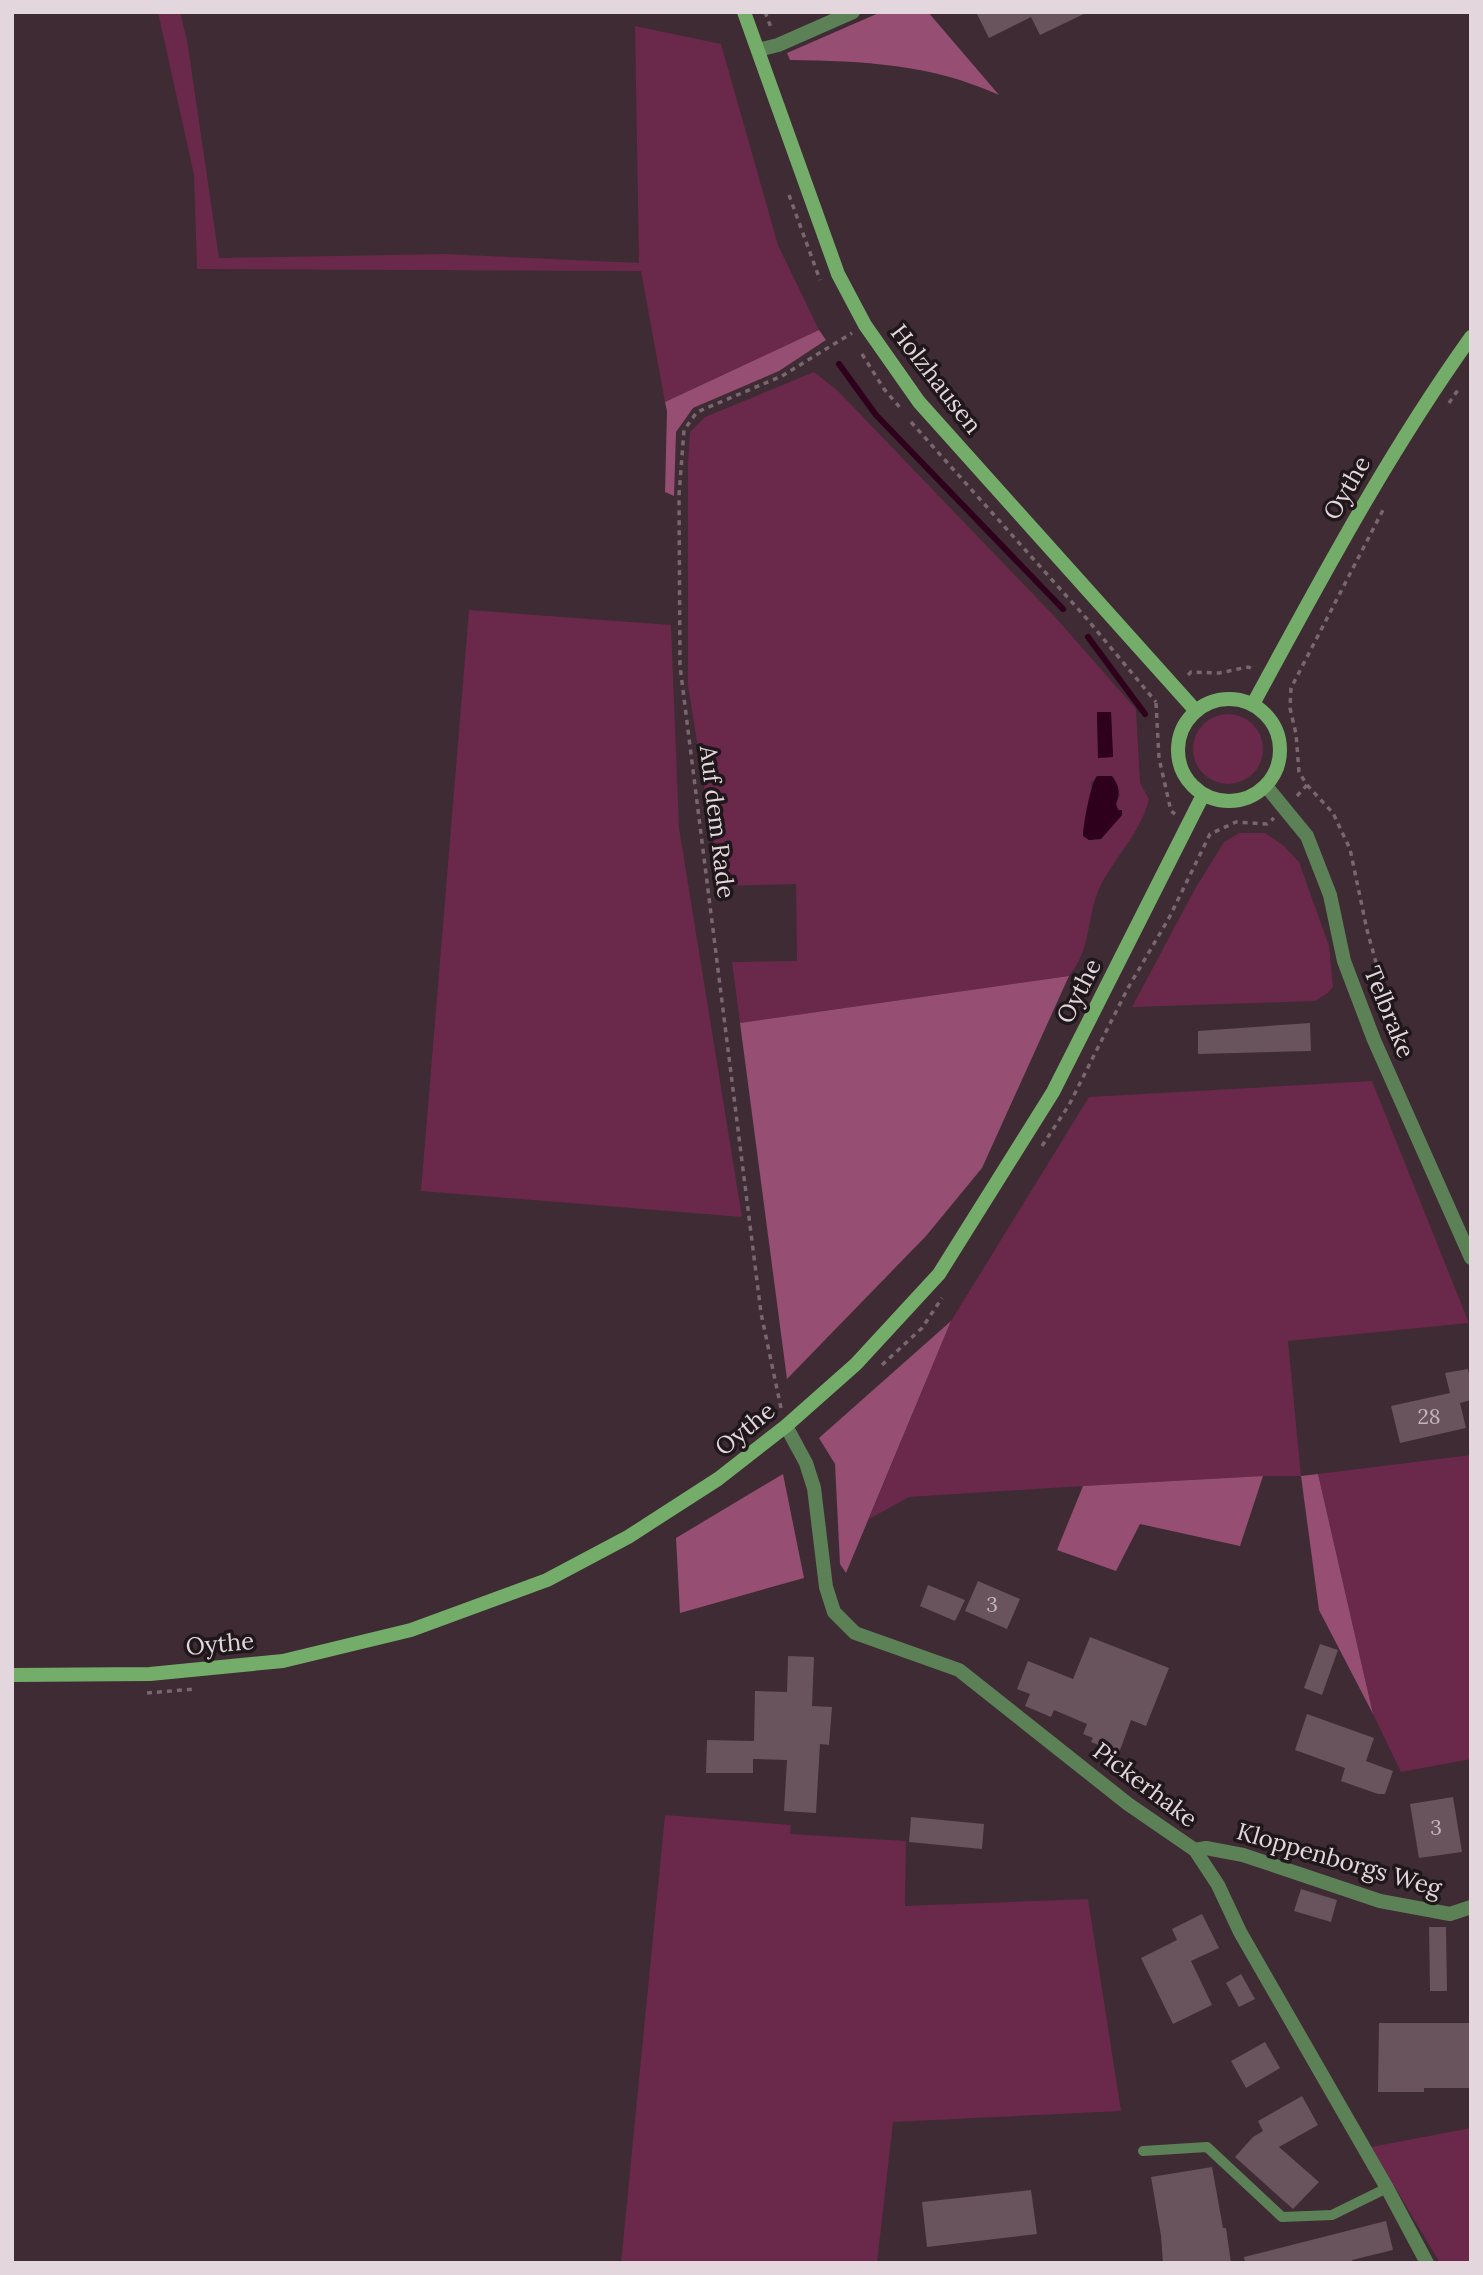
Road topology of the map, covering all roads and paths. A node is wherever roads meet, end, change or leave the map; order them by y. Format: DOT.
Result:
graph roads {
  1 [pos="744,12"];
  2 [pos="853,12"];
  3 [pos="758,50"];
  4 [pos="866,326"];
  5 [pos="1471,337"];
  6 [pos="1465,379"];
  7 [pos="1444,410"];
  8 [pos="1385,506"];
  9 [pos="1253,704"];
  10 [pos="1196,711"];
  11 [pos="1307,785"];
  12 [pos="1266,786"];
  13 [pos="1203,795"];
  14 [pos="1286,809"];
  15 [pos="1397,1051"];
  16 [pos="1039,1151"];
  17 [pos="1471,1258"];
  18 [pos="944,1295"];
  19 [pos="873,1372"];
  20 [pos="786,1426"];
  21 [pos="12,1675"];
  22 [pos="203,1688"];
  23 [pos="135,1693"];
  24 [pos="1195,1850"];
  25 [pos="1471,1907"];
  26 [pos="1143,2151"];
  27 [pos="1387,2188"];
  28 [pos="1427,2263"];
  1 -- 3 [label="main road, Holzhausen"];
  2 -- 3 [label="street"];
  3 -- 4 [label="main road, Holzhausen"];
  4 -- 10 [label="main road, Holzhausen"];
  4 -- 20 [label="path, Auf dem Rade"];
  5 -- 9 [label="main road, Oythe"];
  6 -- 7 [label="path"];
  8 -- 11 [label="path"];
  9 -- 10 [label="main road"];
  9 -- 12 [label="main road"];
  10 -- 13 [label="main road"];
  11 -- 14 [label="path"];
  11 -- 15 [label="path"];
  12 -- 13 [label="main road"];
  12 -- 14 [label="street, Telbrake"];
  13 -- 20 [label="main road, Oythe"];
  14 -- 16 [label="path"];
  14 -- 17 [label="street, Telbrake"];
  18 -- 19 [label="path"];
  20 -- 21 [label="main road, Oythe"];
  20 -- 24 [label="street, Pickerhake"];
  22 -- 23 [label="path"];
  24 -- 25 [label="street, Kloppenborgs Weg"];
  24 -- 27 [label="street, Pickerhake"];
  26 -- 27 [label="lane"];
  27 -- 28 [label="street, Pickerhake"];
}
